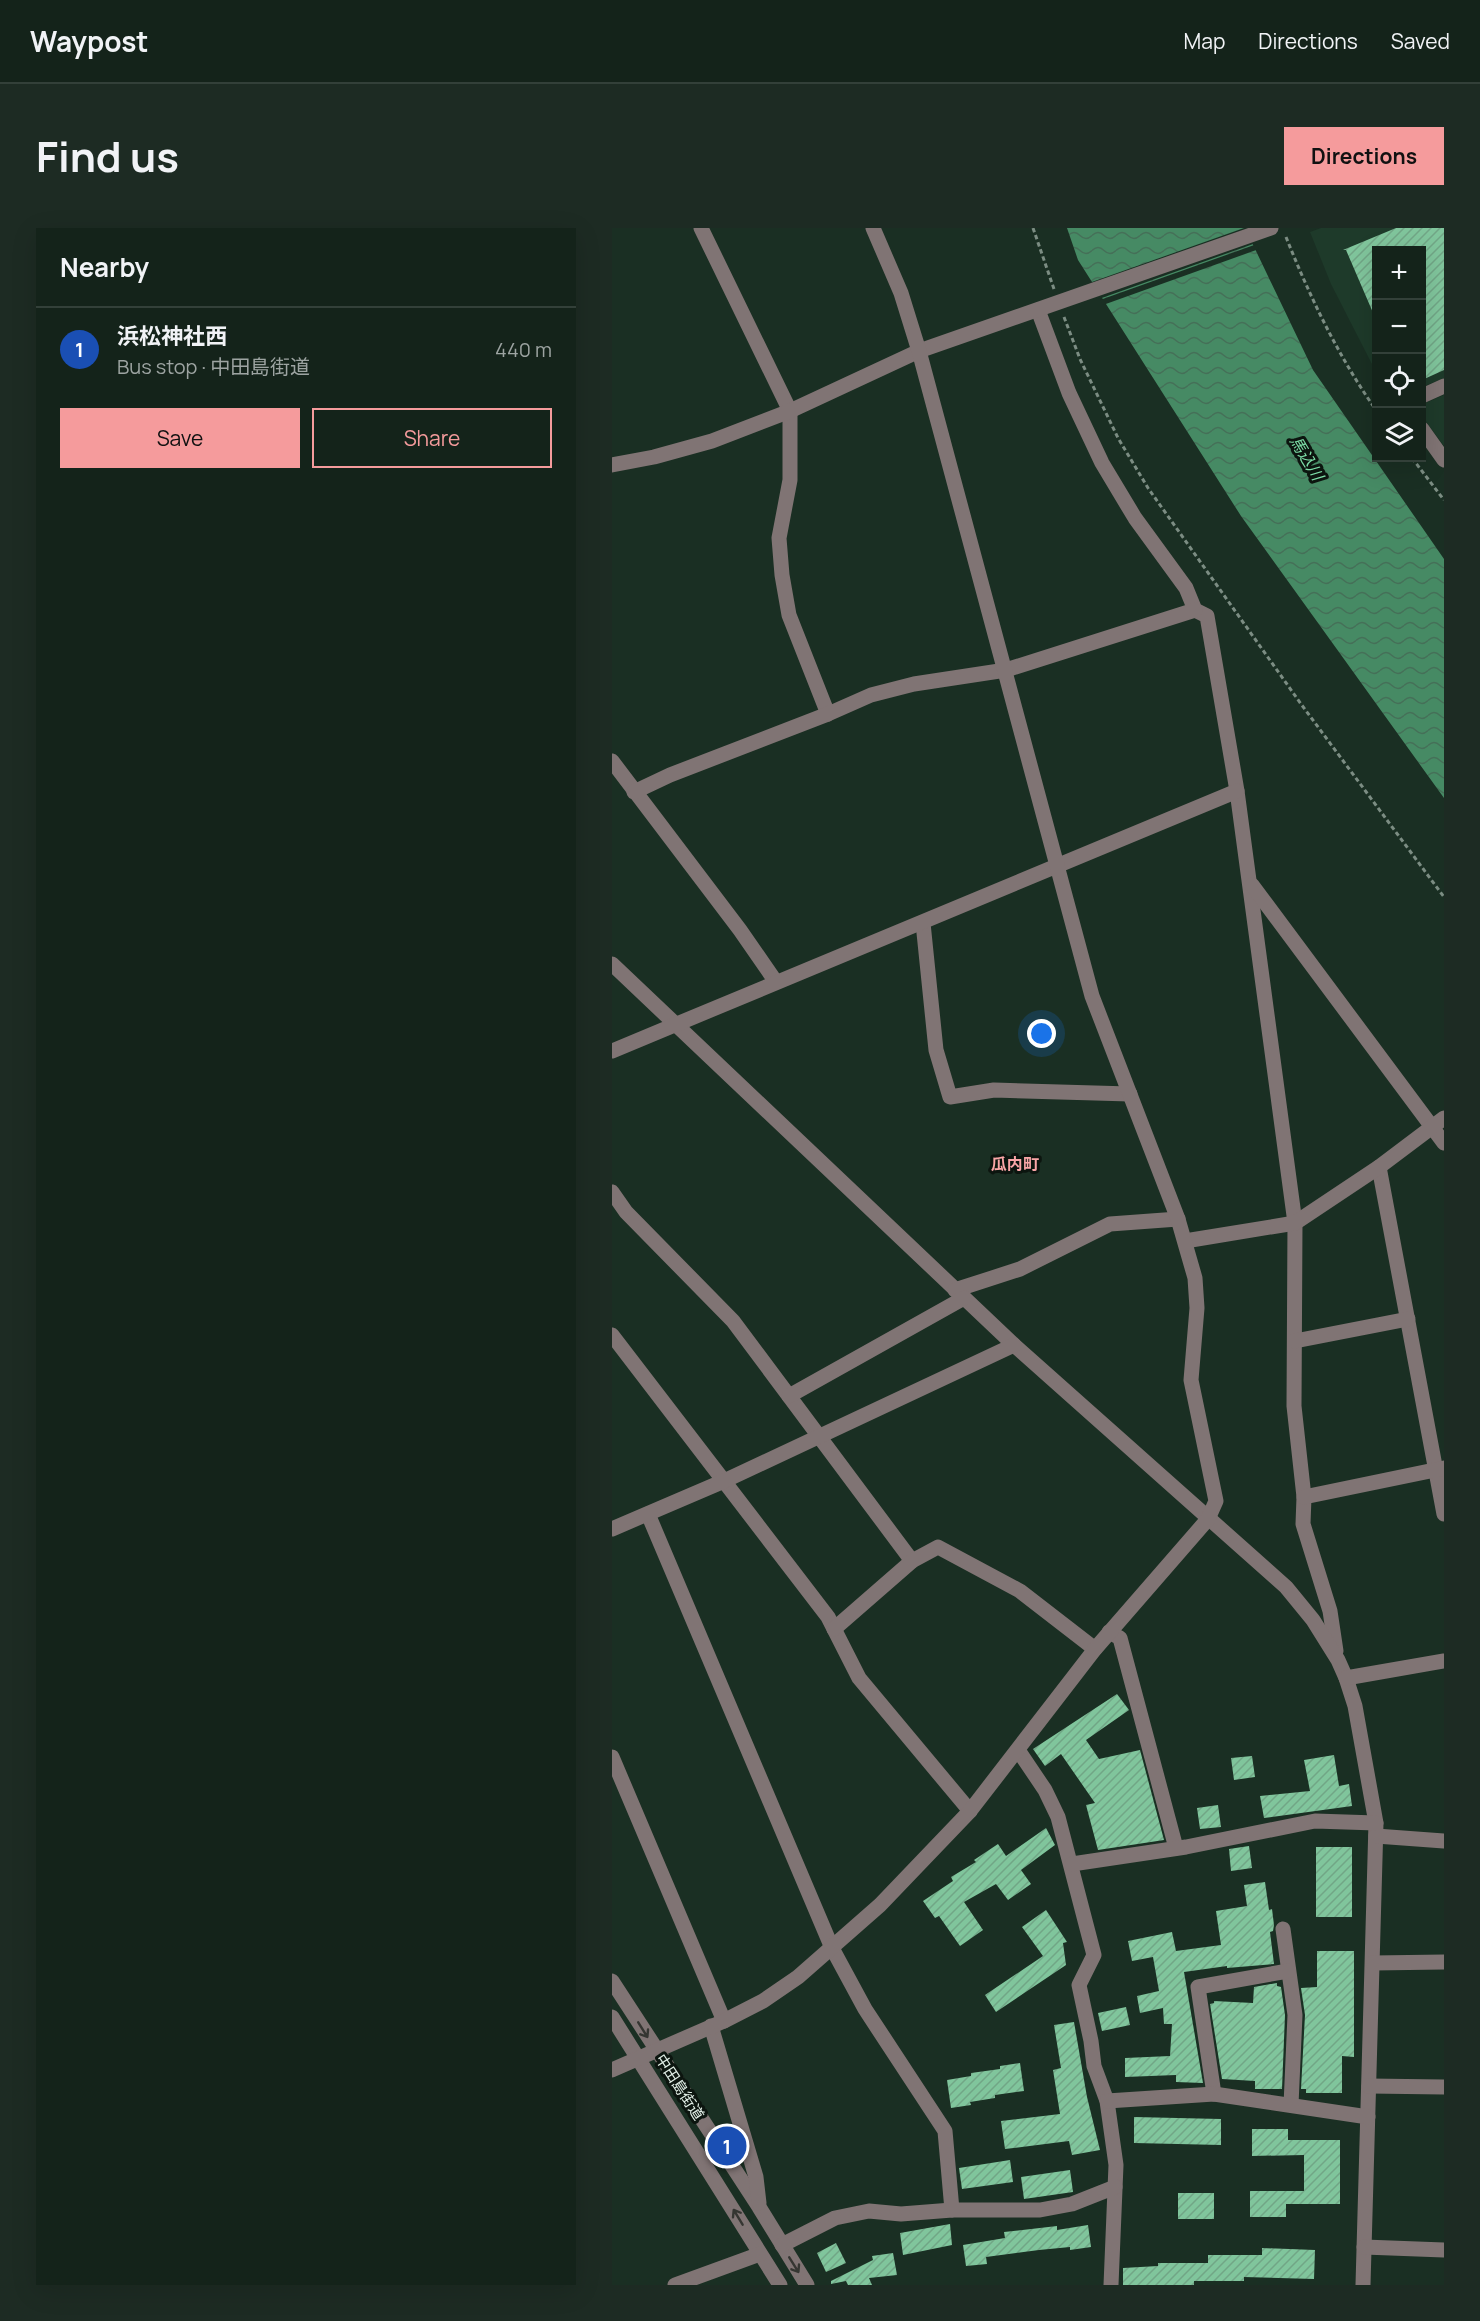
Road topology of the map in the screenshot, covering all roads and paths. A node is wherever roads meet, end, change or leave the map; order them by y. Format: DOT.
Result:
graph roads {
  1 [pos="701,228"];
  2 [pos="873,228"];
  3 [pos="1033,228"];
  4 [pos="1271,228"];
  5 [pos="1286,237"];
  6 [pos="1062,302"];
  7 [pos="1038,310"];
  8 [pos="919,351"];
  9 [pos="1444,386"];
  10 [pos="1426,394"];
  11 [pos="1376,408"];
  12 [pos="790,411"];
  13 [pos="1426,435"];
  14 [pos="1444,460"];
  15 [pos="1415,462"];
  16 [pos="612,465"];
  17 [pos="1444,500"];
  18 [pos="1195,610"];
  19 [pos="1006,670"];
  20 [pos="828,714"];
  21 [pos="612,761"];
  22 [pos="1238,791"];
  23 [pos="634,792"];
  24 [pos="1059,865"];
  25 [pos="1251,883"];
  26 [pos="1444,897"];
  27 [pos="923,923"];
  28 [pos="612,964"];
  29 [pos="776,982"];
  30 [pos="676,1025"];
  31 [pos="612,1051"];
  32 [pos="1130,1095"];
  33 [pos="1438,1122"];
  34 [pos="1444,1143"];
  35 [pos="1379,1167"];
  36 [pos="612,1192"];
  37 [pos="1178,1220"];
  38 [pos="1295,1223"];
  39 [pos="1185,1241"];
  40 [pos="960,1294"];
  41 [pos="1408,1319"];
  42 [pos="612,1335"];
  43 [pos="1294,1341"];
  44 [pos="1014,1345"];
  45 [pos="789,1396"];
  46 [pos="819,1436"];
  47 [pos="1440,1468"];
  48 [pos="724,1481"];
  49 [pos="1304,1497"];
  50 [pos="648,1514"];
  51 [pos="1444,1514"];
  52 [pos="1208,1519"];
  53 [pos="612,1529"];
  54 [pos="912,1561"];
  55 [pos="834,1629"];
  56 [pos="1109,1632"];
  57 [pos="1095,1648"];
  58 [pos="1338,1660"];
  59 [pos="1444,1661"];
  60 [pos="1346,1678"];
  61 [pos="1018,1750"];
  62 [pos="612,1757"];
  63 [pos="970,1810"];
  64 [pos="1376,1830"];
  65 [pos="1444,1841"];
  66 [pos="1176,1848"];
  67 [pos="1072,1864"];
  68 [pos="1283,1929"];
  69 [pos="832,1948"];
  70 [pos="1444,1962"];
  71 [pos="1373,1963"];
  72 [pos="1288,1971"];
  73 [pos="612,1981"];
  74 [pos="612,2018"];
  75 [pos="718,2023"];
  76 [pos="656,2051"];
  77 [pos="639,2059"];
  78 [pos="612,2070"];
  79 [pos="1369,2086"];
  80 [pos="1444,2087"];
  81 [pos="1214,2094"];
  82 [pos="1107,2101"];
  83 [pos="1291,2105"];
  84 [pos="1368,2117"];
  85 [pos="1115,2187"];
  86 [pos="759,2207"];
  87 [pos="952,2210"];
  88 [pos="782,2245"];
  89 [pos="1364,2247"];
  90 [pos="1444,2250"];
  91 [pos="760,2254"];
  92 [pos="675,2285"];
  93 [pos="780,2285"];
  94 [pos="807,2285"];
  95 [pos="1111,2285"];
  96 [pos="1363,2285"];
  1 -- 12 [label="street"];
  2 -- 8 [label="street"];
  3 -- 6 [label="path"];
  4 -- 6 [label="street"];
  5 -- 11 [label="path"];
  6 -- 7 [label="street"];
  6 -- 26 [label="path"];
  7 -- 8 [label="street"];
  7 -- 18 [label="street"];
  8 -- 12 [label="street"];
  8 -- 19 [label="street"];
  9 -- 10 [label="street"];
  12 -- 16 [label="street"];
  12 -- 20 [label="street"];
  13 -- 14 [label="street"];
  15 -- 17 [label="path"];
  18 -- 19 [label="street"];
  18 -- 22 [label="street"];
  19 -- 20 [label="street"];
  19 -- 24 [label="street"];
  20 -- 23 [label="street"];
  21 -- 23 [label="street"];
  22 -- 24 [label="street"];
  22 -- 25 [label="street"];
  23 -- 29 [label="street"];
  24 -- 27 [label="street"];
  24 -- 32 [label="street"];
  25 -- 33 [label="street"];
  25 -- 38 [label="street"];
  27 -- 29 [label="street"];
  27 -- 32 [label="street"];
  28 -- 30 [label="street"];
  29 -- 30 [label="street"];
  30 -- 31 [label="street"];
  30 -- 40 [label="street"];
  32 -- 37 [label="street"];
  33 -- 34 [label="street"];
  33 -- 35 [label="street"];
  35 -- 38 [label="street"];
  35 -- 41 [label="street"];
  36 -- 45 [label="street"];
  37 -- 39 [label="street"];
  37 -- 40 [label="street"];
  38 -- 39 [label="street"];
  38 -- 43 [label="street"];
  39 -- 52 [label="street"];
  40 -- 44 [label="street"];
  40 -- 45 [label="street"];
  41 -- 43 [label="street"];
  41 -- 47 [label="street"];
  42 -- 48 [label="street"];
  43 -- 49 [label="street"];
  44 -- 46 [label="street"];
  44 -- 52 [label="street"];
  45 -- 46 [label="street"];
  46 -- 48 [label="street"];
  46 -- 54 [label="street"];
  47 -- 49 [label="street"];
  47 -- 51 [label="street"];
  48 -- 50 [label="street"];
  48 -- 55 [label="street"];
  49 -- 58 [label="street"];
  50 -- 53 [label="street"];
  50 -- 69 [label="street"];
  52 -- 56 [label="street"];
  52 -- 58 [label="street"];
  54 -- 55 [label="street"];
  54 -- 57 [label="street"];
  55 -- 63 [label="street"];
  56 -- 57 [label="street"];
  56 -- 66 [label="street"];
  57 -- 61 [label="street"];
  58 -- 60 [label="street"];
  59 -- 60 [label="street"];
  60 -- 64 [label="street"];
  61 -- 63 [label="street"];
  61 -- 67 [label="street"];
  62 -- 75 [label="street"];
  63 -- 69 [label="street"];
  64 -- 65 [label="street"];
  64 -- 66 [label="street"];
  64 -- 71 [label="street"];
  66 -- 67 [label="street"];
  67 -- 82 [label="street"];
  68 -- 72 [label="street"];
  69 -- 75 [label="street"];
  69 -- 87 [label="street"];
  70 -- 71 [label="street"];
  71 -- 79 [label="street"];
  72 -- 81 [label="street"];
  72 -- 83 [label="street"];
  73 -- 76 [label="street, 中田島街道, one-way"];
  74 -- 77 [label="street, 中田島街道"];
  75 -- 76 [label="street"];
  75 -- 86 [label="street"];
  76 -- 77 [label="street"];
  76 -- 86 [label="street, 中田島街道"];
  77 -- 78 [label="street"];
  91 -- 77 [label="street, 中田島街道, one-way"];
  79 -- 80 [label="street"];
  79 -- 84 [label="street"];
  81 -- 82 [label="street"];
  81 -- 83 [label="street"];
  82 -- 85 [label="street"];
  83 -- 84 [label="street"];
  84 -- 89 [label="street"];
  85 -- 87 [label="street"];
  85 -- 95 [label="street"];
  86 -- 88 [label="street, 中田島街道"];
  87 -- 88 [label="street"];
  88 -- 94 [label="street, 中田島街道, one-way"];
  89 -- 90 [label="street"];
  89 -- 96 [label="street"];
  91 -- 92 [label="street"];
  91 -- 93 [label="street, 中田島街道"];
}
